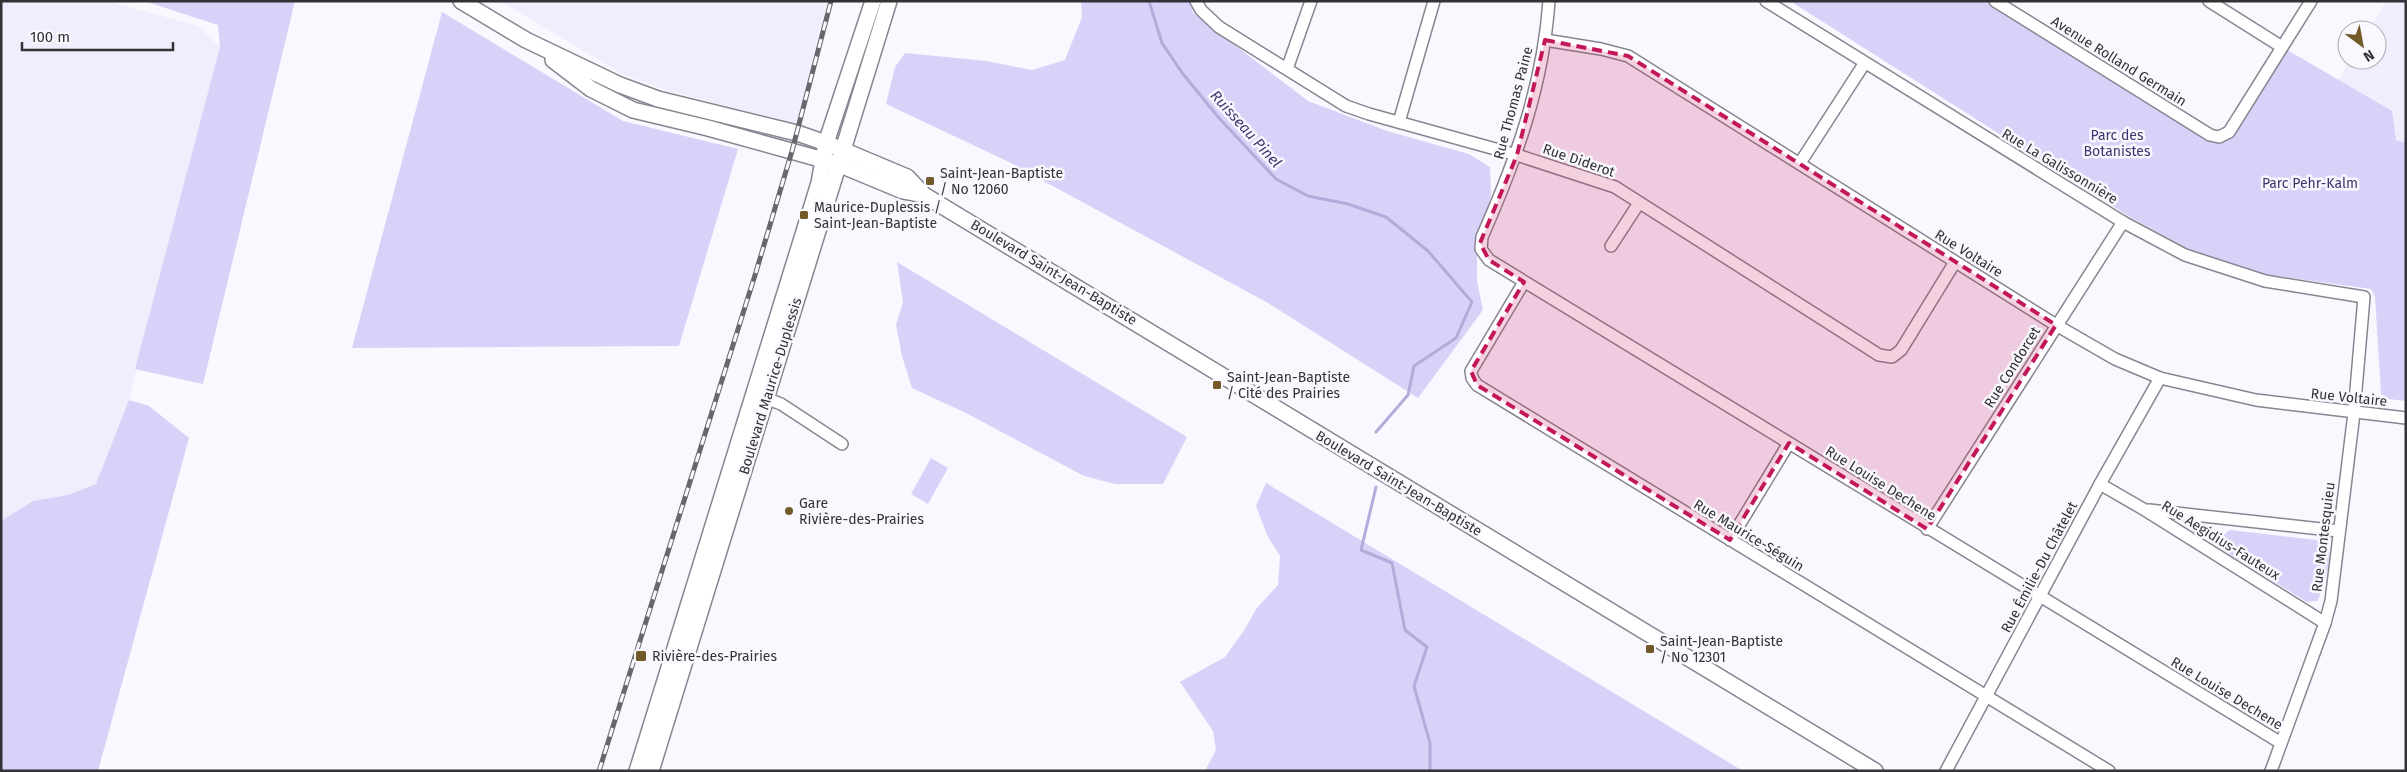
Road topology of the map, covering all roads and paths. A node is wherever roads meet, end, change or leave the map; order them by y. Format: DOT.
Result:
graph roads {
  1 [pos="461,1"];
  2 [pos="873,1"];
  3 [pos="889,1"];
  4 [pos="1196,1"];
  5 [pos="1311,1"];
  6 [pos="1434,1"];
  7 [pos="1549,1"];
  8 [pos="1766,1"];
  9 [pos="1995,1"];
  10 [pos="2209,1"];
  11 [pos="2311,1"];
  12 [pos="526,40"];
  13 [pos="1545,40"];
  14 [pos="2282,47"];
  15 [pos="1864,64"];
  16 [pos="1287,68"];
  17 [pos="1399,122"];
  18 [pos="826,143"];
  19 [pos="842,149"];
  20 [pos="1516,155"];
  21 [pos="822,160"];
  22 [pos="1800,163"];
  23 [pos="838,164"];
  24 [pos="924,195"];
  25 [pos="1639,203"];
  26 [pos="2123,222"];
  27 [pos="1482,237"];
  28 [pos="1611,246"];
  29 [pos="1955,262"];
  30 [pos="1524,282"];
  31 [pos="2364,297"];
  32 [pos="2056,325"];
  33 [pos="2160,378"];
  34 [pos="760,396"];
  35 [pos="2354,413"];
  36 [pos="2406,418"];
  37 [pos="1789,443"];
  38 [pos="842,444"];
  39 [pos="2100,484"];
  40 [pos="2145,510"];
  41 [pos="1927,529"];
  42 [pos="2339,531"];
  43 [pos="1730,540"];
  44 [pos="2039,597"];
  45 [pos="2325,623"];
  46 [pos="1987,697"];
  47 [pos="2281,743"];
  48 [pos="637,771"];
  49 [pos="651,771"];
  50 [pos="1875,771"];
  51 [pos="1946,771"];
  52 [pos="2109,771"];
  53 [pos="2271,771"];
  1 -- 12 [label="main road, Boulevard Saint-Jean-Baptiste"];
  2 -- 18 [label="main road, Boulevard Maurice-Duplessis"];
  3 -- 19 [label="main road, Boulevard Maurice-Duplessis"];
  4 -- 16 [label="street, Rue Diderot"];
  5 -- 16 [label="street"];
  6 -- 17 [label="street"];
  7 -- 13 [label="street, Rue Thomas Paine"];
  8 -- 15 [label="street, Rue La Galissonnière"];
  9 -- 14 [label="street, Avenue Rolland Germain"];
  10 -- 14 [label="street"];
  11 -- 14 [label="street"];
  12 -- 18 [label="main road, Boulevard Saint-Jean-Baptiste"];
  12 -- 21 [label="main road, Boulevard Saint-Jean-Baptiste"];
  13 -- 20 [label="street, Rue Thomas Paine"];
  13 -- 22 [label="street, Rue Voltaire"];
  15 -- 22 [label="street"];
  15 -- 26 [label="street, Rue La Galissonnière"];
  16 -- 17 [label="street, Rue Diderot"];
  17 -- 20 [label="street, Rue Diderot"];
  18 -- 19 [label="main road, Boulevard Saint-Jean-Baptiste"];
  18 -- 21 [label="main road, Boulevard Maurice-Duplessis"];
  19 -- 23 [label="main road, Boulevard Maurice-Duplessis"];
  19 -- 24 [label="main road, Boulevard Saint-Jean-Baptiste"];
  20 -- 25 [label="street, Rue Diderot"];
  20 -- 27 [label="street, Rue Thomas Paine"];
  21 -- 23 [label="main road, Boulevard Saint-Jean-Baptiste"];
  21 -- 34 [label="main road, Boulevard Maurice-Duplessis"];
  22 -- 29 [label="street, Rue Voltaire"];
  23 -- 24 [label="main road, Boulevard Saint-Jean-Baptiste"];
  23 -- 34 [label="main road, Boulevard Maurice-Duplessis"];
  24 -- 50 [label="main road, Boulevard Saint-Jean-Baptiste"];
  25 -- 28 [label="street"];
  25 -- 29 [label="street, Rue Diderot"];
  26 -- 31 [label="street, Rue La Galissonnière"];
  26 -- 32 [label="street, Rue Condorcet"];
  27 -- 30 [label="street, Rue Louise Dechene"];
  29 -- 32 [label="street, Rue Voltaire"];
  30 -- 37 [label="street, Rue Louise Dechene"];
  30 -- 43 [label="street, Rue Maurice-Séguin"];
  31 -- 35 [label="street, Rue Montesquieu"];
  32 -- 33 [label="street, Rue Voltaire"];
  32 -- 41 [label="street, Rue Condorcet"];
  33 -- 35 [label="street, Rue Voltaire"];
  33 -- 39 [label="street, Rue Émilie-Du Châtelet"];
  34 -- 38 [label="street"];
  34 -- 48 [label="main road, Boulevard Maurice-Duplessis"];
  34 -- 49 [label="main road, Boulevard Maurice-Duplessis"];
  35 -- 36 [label="street, Rue Voltaire"];
  35 -- 42 [label="street, Rue Montesquieu"];
  37 -- 41 [label="street, Rue Louise Dechene"];
  37 -- 43 [label="street"];
  39 -- 40 [label="street, Rue Aegidius-Fauteux"];
  39 -- 44 [label="street, Rue Émilie-Du Châtelet"];
  40 -- 42 [label="street"];
  40 -- 45 [label="street, Rue Aegidius-Fauteux"];
  41 -- 44 [label="street, Rue Louise Dechene"];
  42 -- 45 [label="street, Rue Montesquieu"];
  43 -- 46 [label="street, Rue Maurice-Séguin"];
  44 -- 46 [label="street, Rue Émilie-Du Châtelet"];
  44 -- 47 [label="street, Rue Louise Dechene"];
  45 -- 47 [label="street, Rue Montesquieu"];
  46 -- 51 [label="street, Rue Émilie-Du Châtelet"];
  46 -- 52 [label="street, Rue Maurice-Séguin"];
  47 -- 53 [label="street, Rue Montesquieu"];
}
